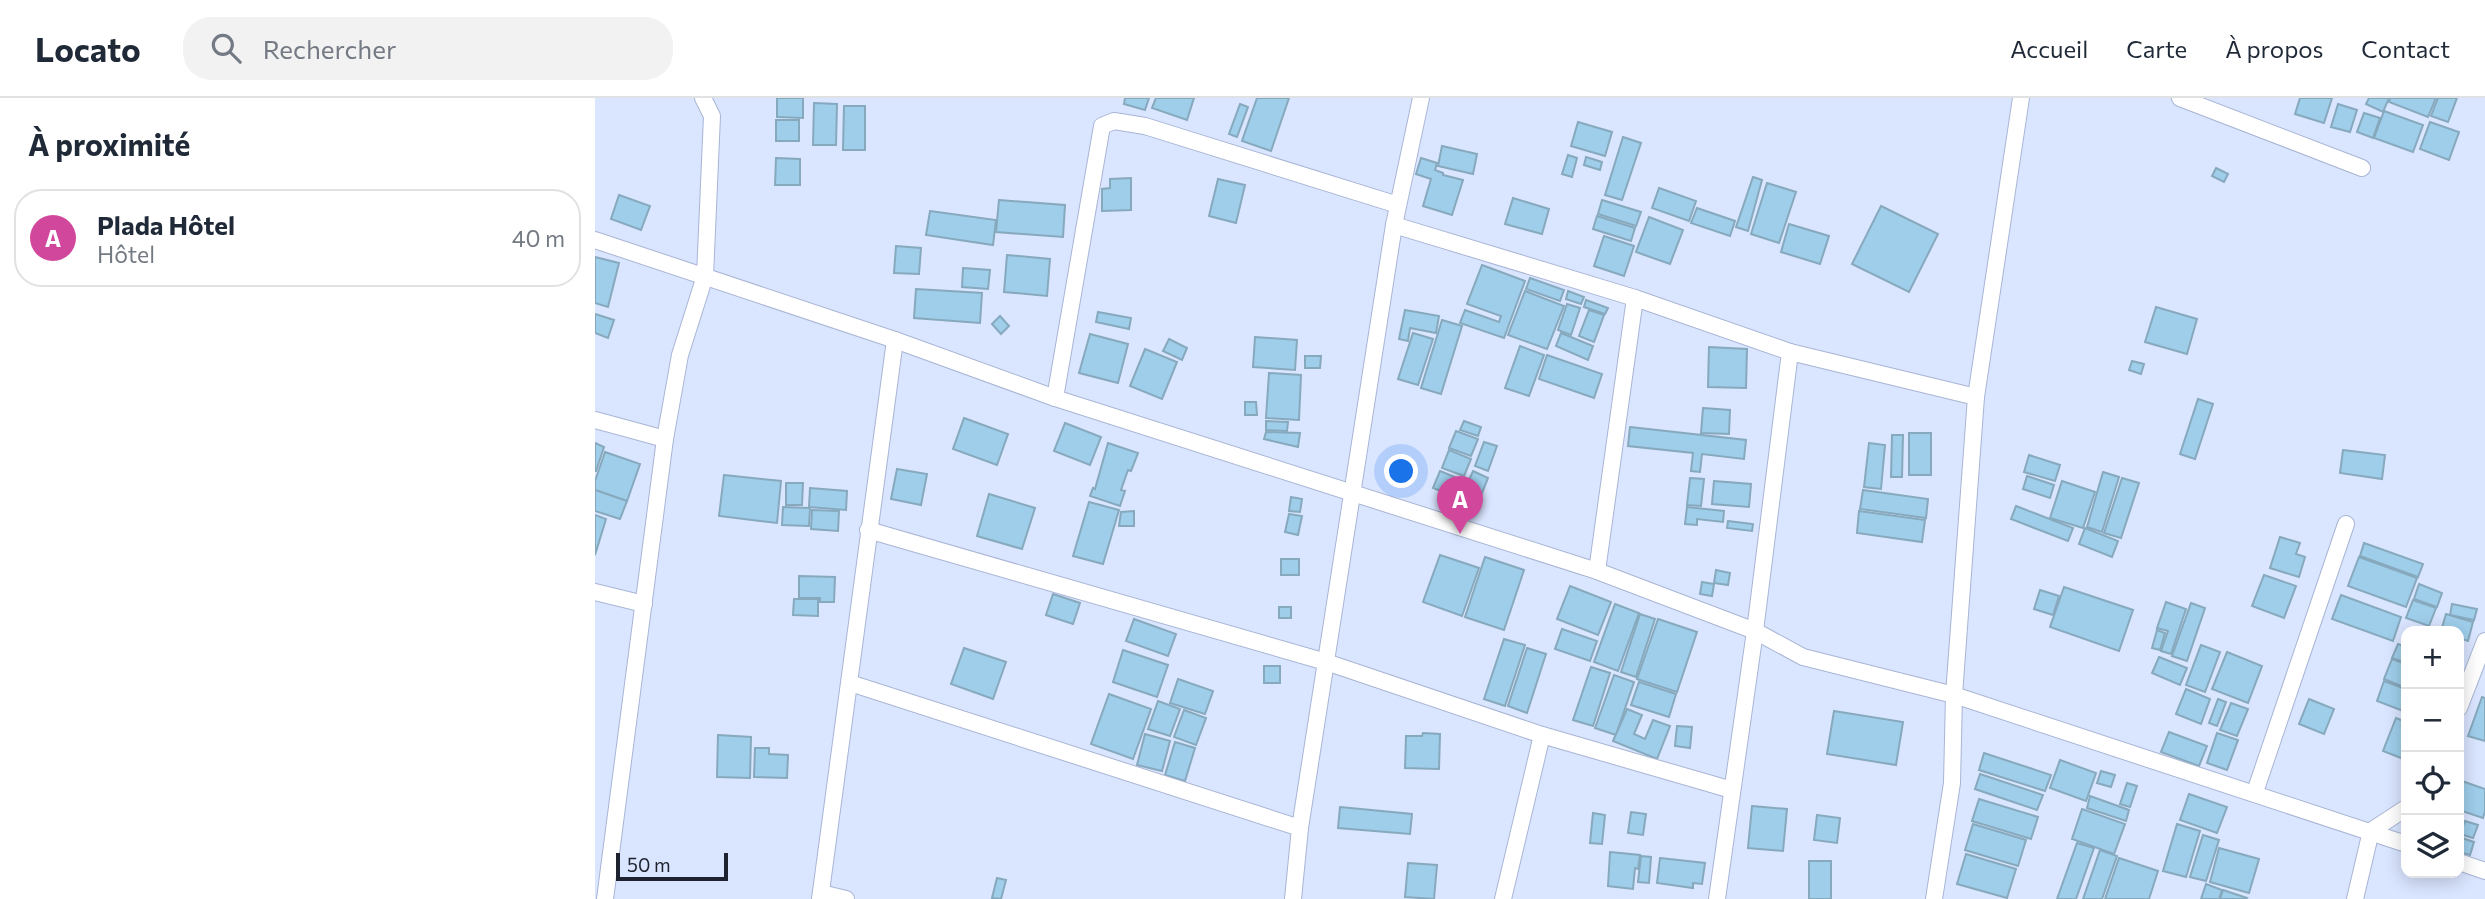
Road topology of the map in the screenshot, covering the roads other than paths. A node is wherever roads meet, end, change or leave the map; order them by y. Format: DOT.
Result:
graph roads {
  1 [pos="702,98"];
  2 [pos="1422,98"];
  3 [pos="2021,98"];
  4 [pos="2180,98"];
  5 [pos="2361,168"];
  6 [pos="1398,205"];
  7 [pos="1394,226"];
  8 [pos="595,240"];
  9 [pos="705,276"];
  10 [pos="1635,298"];
  11 [pos="895,340"];
  12 [pos="1790,352"];
  13 [pos="1976,397"];
  14 [pos="1055,398"];
  15 [pos="595,420"];
  16 [pos="665,439"];
  17 [pos="1352,493"];
  18 [pos="2346,524"];
  19 [pos="869,530"];
  20 [pos="1597,571"];
  21 [pos="595,592"];
  22 [pos="644,604"];
  23 [pos="1755,631"];
  24 [pos="2485,641"];
  25 [pos="1326,662"];
  26 [pos="849,683"];
  27 [pos="1954,695"];
  28 [pos="2464,695"];
  29 [pos="1542,735"];
  30 [pos="1732,790"];
  31 [pos="2255,792"];
  32 [pos="2401,811"];
  33 [pos="1300,828"];
  34 [pos="2371,831"];
  35 [pos="2401,842"];
  36 [pos="2464,864"];
  37 [pos="2485,871"];
  38 [pos="820,896"];
  39 [pos="1937,898"];
  40 [pos="605,899"];
  41 [pos="846,899"];
  42 [pos="1293,899"];
  43 [pos="1503,899"];
  44 [pos="1717,899"];
  45 [pos="2355,899"];
  1 -- 9 [label="street"];
  2 -- 6 [label="street"];
  3 -- 13 [label="street"];
  4 -- 5 [label="street"];
  6 -- 7 [label="street"];
  6 -- 14 [label="street"];
  7 -- 10 [label="street"];
  7 -- 17 [label="street"];
  8 -- 9 [label="street"];
  9 -- 11 [label="street"];
  9 -- 16 [label="street"];
  10 -- 12 [label="street"];
  10 -- 20 [label="street"];
  11 -- 14 [label="street"];
  11 -- 19 [label="street"];
  12 -- 13 [label="street"];
  12 -- 23 [label="street"];
  13 -- 27 [label="street"];
  14 -- 17 [label="street"];
  15 -- 16 [label="street"];
  16 -- 22 [label="street"];
  17 -- 20 [label="street"];
  17 -- 25 [label="street"];
  18 -- 31 [label="street"];
  19 -- 25 [label="street"];
  19 -- 26 [label="street"];
  20 -- 23 [label="street"];
  21 -- 22 [label="street"];
  22 -- 40 [label="street"];
  23 -- 27 [label="street"];
  23 -- 30 [label="street"];
  24 -- 28 [label="street"];
  25 -- 29 [label="street"];
  25 -- 33 [label="street"];
  26 -- 33 [label="street"];
  26 -- 38 [label="street"];
  27 -- 31 [label="street"];
  27 -- 39 [label="street"];
  29 -- 30 [label="street"];
  29 -- 43 [label="street"];
  30 -- 44 [label="street"];
  31 -- 34 [label="street"];
  32 -- 34 [label="street"];
  33 -- 42 [label="street"];
  34 -- 35 [label="street"];
  34 -- 45 [label="street"];
  36 -- 37 [label="street"];
  38 -- 41 [label="street"];
}
